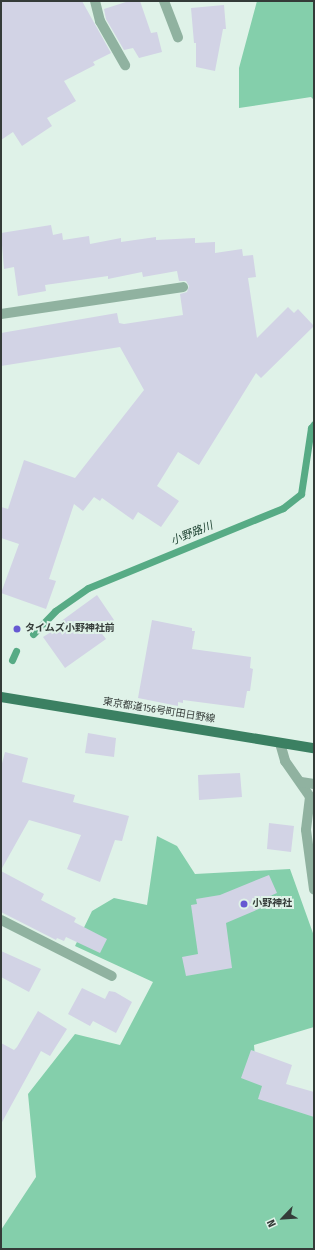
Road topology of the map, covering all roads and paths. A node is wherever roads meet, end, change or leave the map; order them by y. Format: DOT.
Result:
graph roads {
  1 [pos="95,1"];
  2 [pos="164,1"];
  3 [pos="178,37"];
  4 [pos="125,65"];
  5 [pos="183,287"];
  6 [pos="1,314"];
  7 [pos="1,697"];
  8 [pos="280,743"];
  9 [pos="314,748"];
  10 [pos="300,782"];
  11 [pos="314,784"];
  12 [pos="312,800"];
  13 [pos="314,889"];
  14 [pos="1,920"];
  15 [pos="112,976"];
  1 -- 4 [label="street"];
  2 -- 3 [label="street"];
  5 -- 6 [label="street"];
  7 -- 8 [label="main road, 東京都道156号町田日野線"];
  8 -- 9 [label="main road, 東京都道156号町田日野線"];
  8 -- 10 [label="street"];
  10 -- 11 [label="street"];
  10 -- 12 [label="street"];
  12 -- 13 [label="street"];
  14 -- 15 [label="street"];
}
